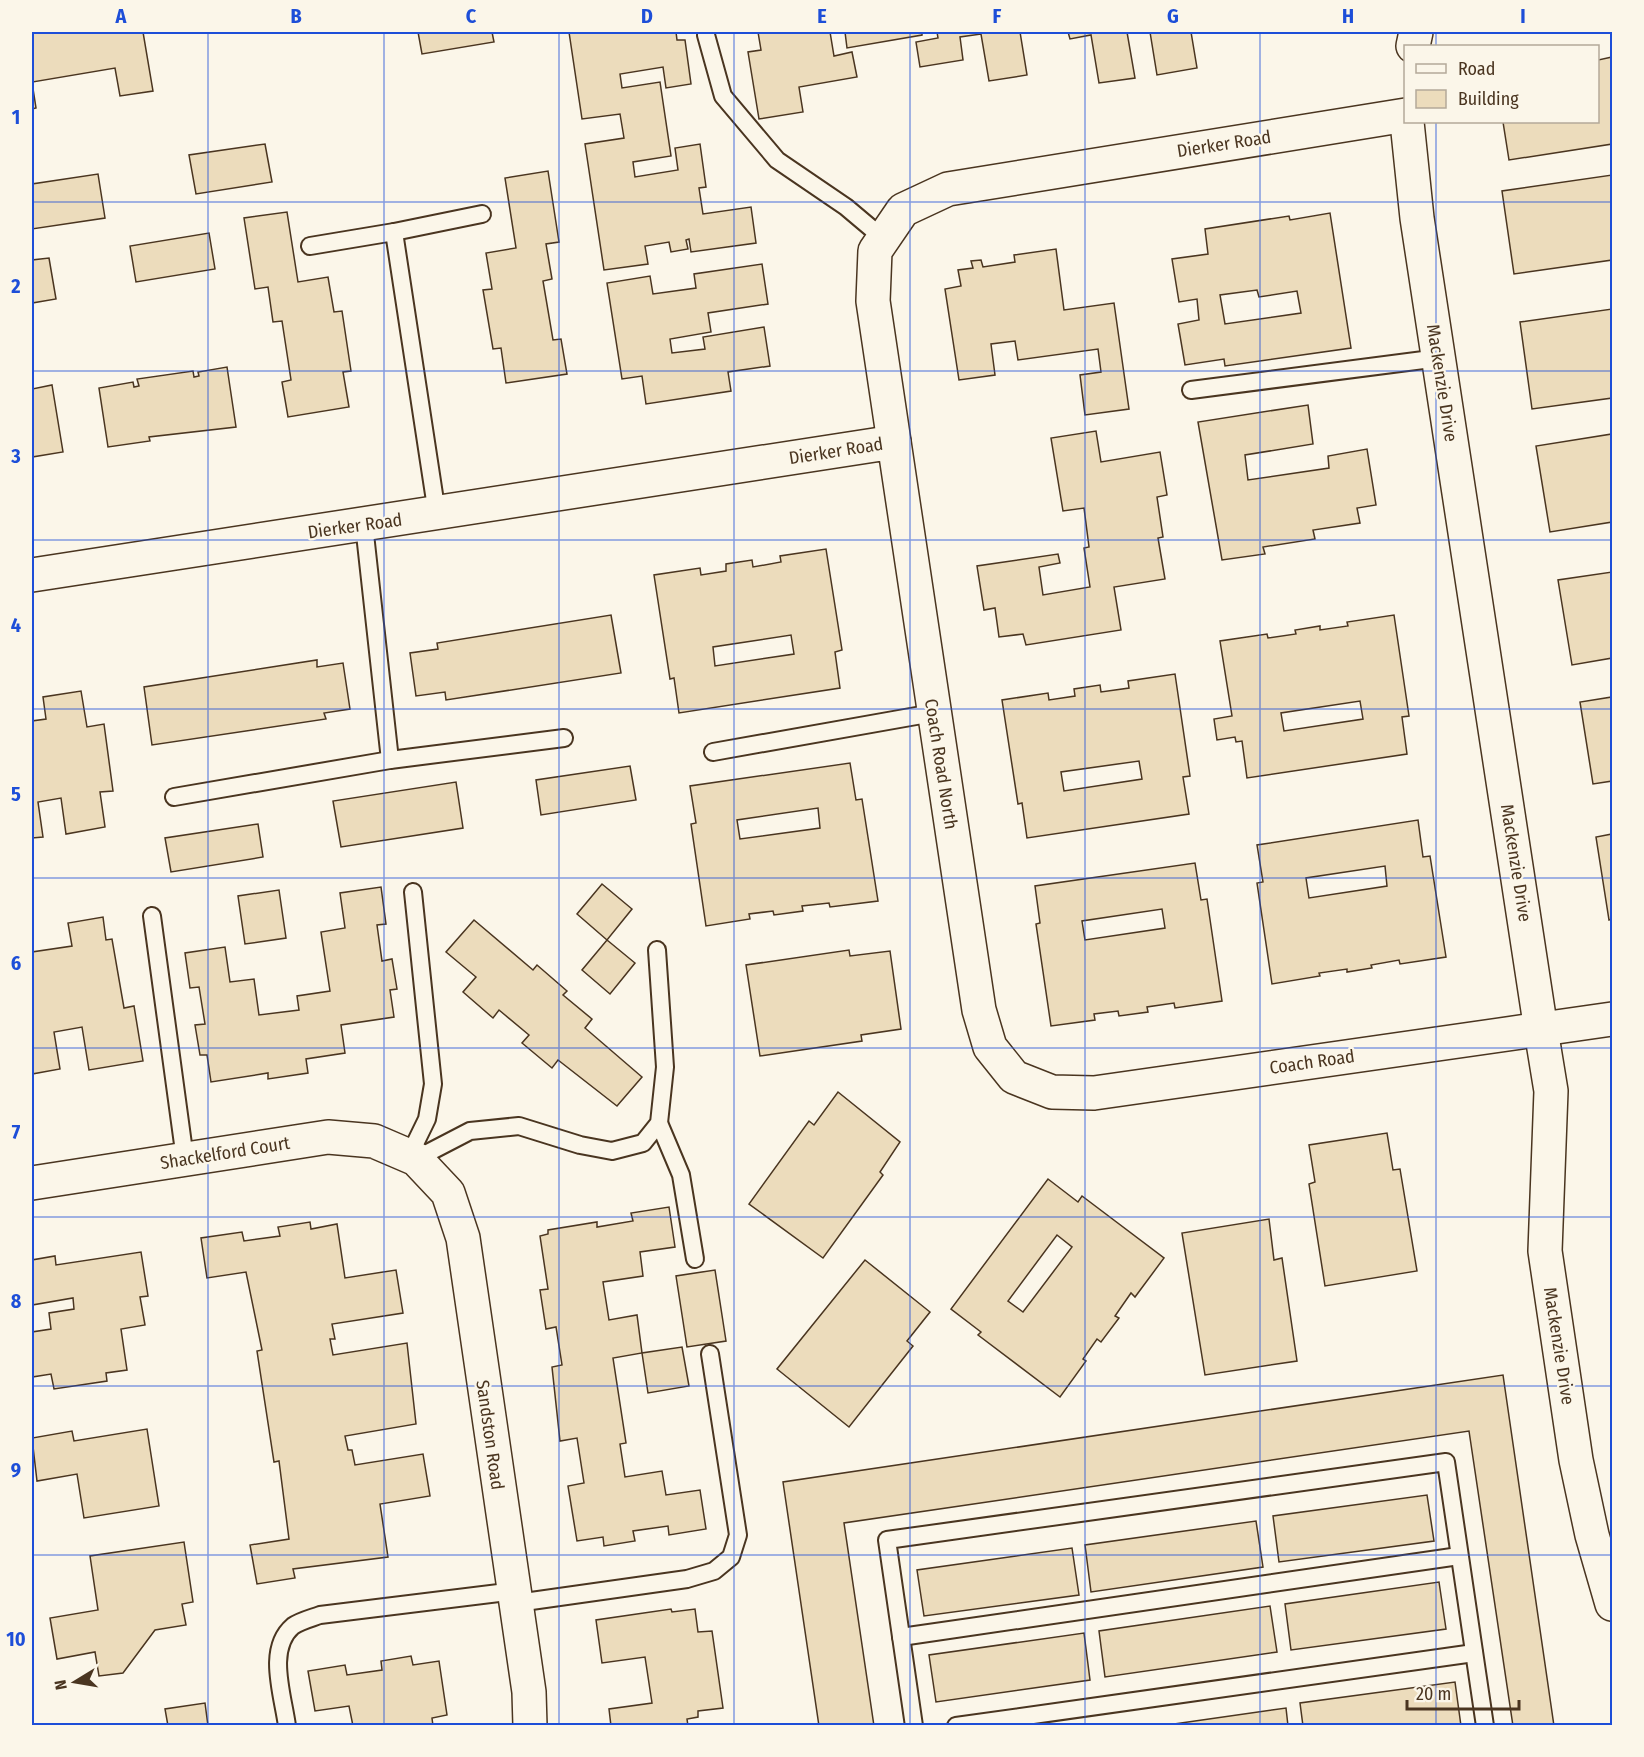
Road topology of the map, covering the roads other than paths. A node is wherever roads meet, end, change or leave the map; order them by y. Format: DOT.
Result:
graph roads {
  1 [pos="706,34"];
  2 [pos="1404,115"];
  3 [pos="1407,123"];
  4 [pos="482,214"];
  5 [pos="394,232"];
  6 [pos="884,239"];
  7 [pos="310,246"];
  8 [pos="1439,358"];
  9 [pos="1191,390"];
  10 [pos="894,442"];
  11 [pos="437,514"];
  12 [pos="364,525"];
  13 [pos="32,574"];
  14 [pos="933,713"];
  15 [pos="564,738"];
  16 [pos="713,753"];
  17 [pos="390,760"];
  18 [pos="174,797"];
  19 [pos="413,892"];
  20 [pos="152,916"];
  21 [pos="657,950"];
  22 [pos="1612,1019"];
  23 [pos="1541,1030"];
  24 [pos="1014,1077"];
  25 [pos="658,1123"];
  26 [pos="412,1158"];
  27 [pos="185,1159"];
  28 [pos="32,1184"];
  29 [pos="695,1259"];
  30 [pos="710,1354"];
  31 [pos="1460,1556"];
  32 [pos="516,1597"];
  33 [pos="1612,1604"];
  34 [pos="901,1637"];
  35 [pos="1474,1653"];
  36 [pos="288,1725"];
  37 [pos="530,1725"];
  38 [pos="914,1725"];
  39 [pos="956,1725"];
  40 [pos="1485,1725"];
  1 -- 6 [label="lane"];
  2 -- 6 [label="street, Dierker Road"];
  3 -- 8 [label="street, Mackenzie Drive"];
  4 -- 5 [label="lane"];
  5 -- 7 [label="lane"];
  5 -- 11 [label="lane"];
  6 -- 10 [label="street, Dierker Road"];
  8 -- 9 [label="lane"];
  8 -- 23 [label="street, Mackenzie Drive"];
  10 -- 11 [label="street, Dierker Road"];
  10 -- 14 [label="street, Coach Road North"];
  11 -- 12 [label="street, Dierker Road"];
  12 -- 13 [label="street, Dierker Road"];
  12 -- 17 [label="lane"];
  14 -- 16 [label="lane"];
  14 -- 24 [label="street, Coach Road North"];
  15 -- 17 [label="lane"];
  17 -- 18 [label="lane"];
  19 -- 26 [label="lane"];
  20 -- 27 [label="lane"];
  21 -- 25 [label="lane"];
  22 -- 23 [label="street, Coach Road"];
  23 -- 24 [label="street, Coach Road"];
  23 -- 33 [label="street, Mackenzie Drive"];
  25 -- 26 [label="lane"];
  25 -- 29 [label="lane"];
  26 -- 27 [label="street, Shackelford Court"];
  26 -- 32 [label="street, Sandston Road"];
  27 -- 28 [label="street, Shackelford Court"];
  30 -- 32 [label="lane"];
  31 -- 34 [label="lane"];
  31 -- 34 [label="lane"];
  31 -- 35 [label="lane"];
  32 -- 36 [label="lane"];
  32 -- 37 [label="street, Sandston Road"];
  34 -- 38 [label="lane"];
  35 -- 39 [label="lane"];
  35 -- 40 [label="lane"];
}
